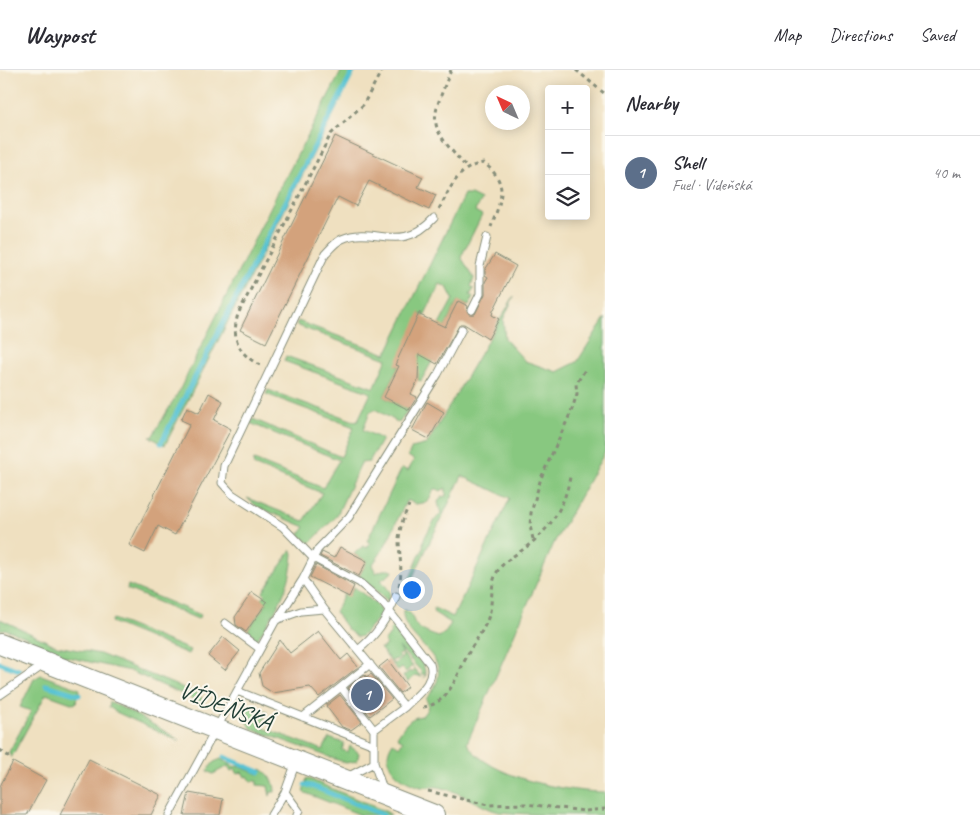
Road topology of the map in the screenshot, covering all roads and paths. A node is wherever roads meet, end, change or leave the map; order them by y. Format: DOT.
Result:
graph roads {
  1 [pos="382,70"];
  2 [pos="451,70"];
  3 [pos="576,70"];
  4 [pos="605,94"];
  5 [pos="467,168"];
  6 [pos="434,218"];
  7 [pos="487,237"];
  8 [pos="472,310"];
  9 [pos="462,329"];
  10 [pos="270,370"];
  11 [pos="586,370"];
  12 [pos="570,478"];
  13 [pos="409,505"];
  14 [pos="533,540"];
  15 [pos="314,558"];
  16 [pos="303,579"];
  17 [pos="396,596"];
  18 [pos="324,608"];
  19 [pos="391,611"];
  20 [pos="276,620"];
  21 [pos="225,623"];
  22 [pos="0,644"];
  23 [pos="260,649"];
  24 [pos="358,650"];
  25 [pos="47,663"];
  26 [pos="370,664"];
  27 [pos="341,687"];
  28 [pos="237,691"];
  29 [pos="0,695"];
  30 [pos="406,705"];
  31 [pos="303,717"];
  32 [pos="216,728"];
  33 [pos="374,730"];
  34 [pos="374,745"];
  35 [pos="0,750"];
  36 [pos="11,758"];
  37 [pos="297,760"];
  38 [pos="374,763"];
  39 [pos="344,778"];
  40 [pos="424,790"];
  41 [pos="284,792"];
  42 [pos="385,795"];
  43 [pos="605,808"];
  44 [pos="169,815"];
  45 [pos="271,815"];
  46 [pos="296,815"];
  47 [pos="434,815"];
  1 -- 10 [label="path"];
  2 -- 5 [label="path"];
  3 -- 4 [label="path"];
  5 -- 6 [label="path"];
  5 -- 7 [label="path"];
  6 -- 10 [label="lane"];
  7 -- 8 [label="lane"];
  9 -- 15 [label="lane"];
  10 -- 15 [label="lane"];
  11 -- 14 [label="path"];
  12 -- 14 [label="path"];
  13 -- 17 [label="path"];
  14 -- 30 [label="path"];
  15 -- 16 [label="lane"];
  15 -- 19 [label="lane"];
  16 -- 18 [label="lane"];
  16 -- 20 [label="lane"];
  17 -- 19 [label="lane"];
  18 -- 20 [label="lane"];
  18 -- 24 [label="lane"];
  19 -- 24 [label="lane"];
  19 -- 30 [label="lane"];
  20 -- 23 [label="lane"];
  21 -- 23 [label="lane"];
  22 -- 25 [label="main road, VÍDEŇSKÁ"];
  23 -- 28 [label="lane"];
  24 -- 26 [label="lane"];
  25 -- 29 [label="lane"];
  25 -- 32 [label="main road, VÍDEŇSKÁ"];
  26 -- 27 [label="lane"];
  26 -- 30 [label="lane"];
  27 -- 31 [label="lane"];
  27 -- 33 [label="lane"];
  28 -- 31 [label="lane"];
  28 -- 32 [label="lane"];
  30 -- 33 [label="lane"];
  31 -- 34 [label="lane"];
  32 -- 37 [label="main road, VÍDEŇSKÁ"];
  32 -- 44 [label="lane"];
  33 -- 34 [label="lane"];
  34 -- 38 [label="lane"];
  35 -- 36 [label="path"];
  37 -- 39 [label="main road, VÍDEŇSKÁ"];
  37 -- 41 [label="lane"];
  38 -- 39 [label="lane"];
  38 -- 42 [label="lane"];
  39 -- 42 [label="main road, VÍDEŇSKÁ"];
  40 -- 43 [label="path"];
  41 -- 45 [label="lane"];
  41 -- 46 [label="lane"];
  42 -- 47 [label="main road, VÍDEŇSKÁ"];
}
